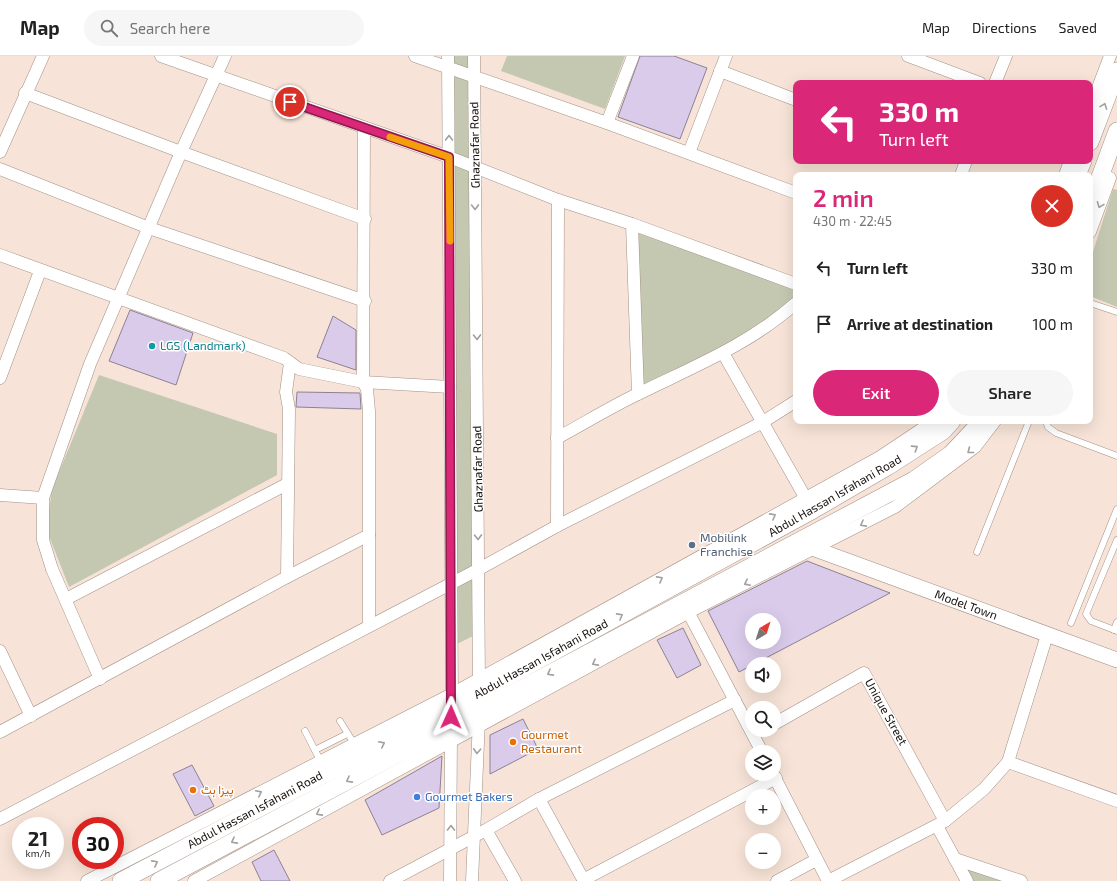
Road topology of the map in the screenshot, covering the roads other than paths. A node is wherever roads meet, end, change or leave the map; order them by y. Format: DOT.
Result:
graph roads {
  1 [pos="43,56"];
  2 [pos="161,56"];
  3 [pos="225,56"];
  4 [pos="415,56"];
  5 [pos="474,56"];
  6 [pos="633,56"];
  7 [pos="726,56"];
  8 [pos="908,56"];
  9 [pos="1006,56"];
  10 [pos="1110,56"];
  11 [pos="448,62"];
  12 [pos="720,71"];
  13 [pos="1117,71"];
  14 [pos="217,77"];
  15 [pos="474,77"];
  16 [pos="972,80"];
  17 [pos="996,80"];
  18 [pos="25,93"];
  19 [pos="793,99"];
  20 [pos="1093,101"];
  21 [pos="607,123"];
  22 [pos="364,128"];
  23 [pos="1117,131"];
  24 [pos="1093,134"];
  25 [pos="0,152"];
  26 [pos="181,152"];
  27 [pos="689,153"];
  28 [pos="449,157"];
  29 [pos="475,168"];
  30 [pos="0,169"];
  31 [pos="1110,178"];
  32 [pos="793,192"];
  33 [pos="558,200"];
  34 [pos="1093,200"];
  35 [pos="365,218"];
  36 [pos="632,224"];
  37 [pos="1093,224"];
  38 [pos="149,228"];
  39 [pos="0,255"];
  40 [pos="40,271"];
  41 [pos="793,283"];
  42 [pos="118,297"];
  43 [pos="364,301"];
  44 [pos="1093,304"];
  45 [pos="793,307"];
  46 [pos="1117,312"];
  47 [pos="724,354"];
  48 [pos="290,363"];
  49 [pos="0,378"];
  50 [pos="363,382"];
  51 [pos="450,387"];
  52 [pos="638,394"];
  53 [pos="793,403"];
  54 [pos="763,422"];
  55 [pos="930,424"];
  56 [pos="949,424"];
  57 [pos="979,424"];
  58 [pos="993,424"];
  59 [pos="1028,424"];
  60 [pos="1047,424"];
  61 [pos="557,438"];
  62 [pos="1117,456"];
  63 [pos="287,484"];
  64 [pos="0,495"];
  65 [pos="43,498"];
  66 [pos="809,504"];
  67 [pos="1117,509"];
  68 [pos="557,526"];
  69 [pos="369,535"];
  70 [pos="1117,540"];
  71 [pos="815,549"];
  72 [pos="977,552"];
  73 [pos="479,569"];
  74 [pos="288,576"];
  75 [pos="451,583"];
  76 [pos="66,599"];
  77 [pos="686,607"];
  78 [pos="1117,622"];
  79 [pos="1071,623"];
  80 [pos="368,626"];
  81 [pos="1115,630"];
  82 [pos="1047,635"];
  83 [pos="0,651"];
  84 [pos="1117,659"];
  85 [pos="100,679"];
  86 [pos="478,686"];
  87 [pos="735,700"];
  88 [pos="452,701"];
  89 [pos="745,714"];
  90 [pos="31,716"];
  91 [pos="479,718"];
  92 [pos="781,720"];
  93 [pos="340,721"];
  94 [pos="305,731"];
  95 [pos="0,732"];
  96 [pos="451,734"];
  97 [pos="354,744"];
  98 [pos="321,761"];
  99 [pos="1008,762"];
  100 [pos="766,781"];
  101 [pos="777,781"];
  102 [pos="539,799"];
  103 [pos="1117,801"];
  104 [pos="0,819"];
  105 [pos="941,823"];
  106 [pos="486,830"];
  107 [pos="472,838"];
  108 [pos="450,850"];
  109 [pos="955,859"];
  110 [pos="816,860"];
  111 [pos="583,880"];
  112 [pos="87,881"];
  113 [pos="121,881"];
  114 [pos="160,881"];
  115 [pos="194,881"];
  116 [pos="390,881"];
  117 [pos="450,881"];
  118 [pos="472,881"];
  119 [pos="514,881"];
  120 [pos="777,881"];
  121 [pos="828,881"];
  122 [pos="967,881"];
  123 [pos="1021,881"];
  1 -- 18 [label="street"];
  2 -- 14 [label="street"];
  3 -- 14 [label="street"];
  4 -- 11 [label="street"];
  5 -- 15 [label="street, Ghaznafar Road"];
  6 -- 21 [label="street"];
  7 -- 12 [label="street"];
  8 -- 16 [label="street"];
  9 -- 17 [label="street"];
  10 -- 20 [label="street"];
  11 -- 15 [label="street"];
  28 -- 11 [label="street, one-way"];
  12 -- 19 [label="street"];
  12 -- 27 [label="street"];
  24 -- 13 [label="main road, one-way"];
  14 -- 22 [label="street"];
  14 -- 26 [label="street"];
  15 -- 21 [label="street"];
  15 -- 29 [label="street, Ghaznafar Road"];
  18 -- 25 [label="street"];
  18 -- 26 [label="street"];
  21 -- 27 [label="street"];
  22 -- 28 [label="street"];
  22 -- 35 [label="street"];
  23 -- 31 [label="main road"];
  26 -- 35 [label="street"];
  26 -- 38 [label="street"];
  27 -- 32 [label="street"];
  28 -- 29 [label="street"];
  28 -- 51 [label="street"];
  29 -- 33 [label="street"];
  29 -- 73 [label="street, Ghaznafar Road, one-way"];
  30 -- 38 [label="street"];
  31 -- 34 [label="main road"];
  31 -- 37 [label="street, one-way"];
  33 -- 36 [label="street"];
  33 -- 61 [label="street"];
  35 -- 43 [label="street"];
  36 -- 41 [label="street"];
  36 -- 52 [label="street"];
  38 -- 42 [label="street"];
  38 -- 43 [label="street"];
  39 -- 40 [label="street"];
  40 -- 42 [label="street"];
  40 -- 49 [label="street"];
  42 -- 48 [label="street"];
  42 -- 65 [label="street"];
  43 -- 50 [label="street"];
  44 -- 46 [label="lane"];
  45 -- 47 [label="street"];
  47 -- 52 [label="street"];
  47 -- 54 [label="street"];
  48 -- 50 [label="street"];
  48 -- 63 [label="street"];
  50 -- 51 [label="street"];
  50 -- 69 [label="street"];
  51 -- 75 [label="street"];
  52 -- 61 [label="street"];
  53 -- 54 [label="street"];
  54 -- 66 [label="street"];
  54 -- 68 [label="street"];
  55 -- 66 [label="street"];
  66 -- 56 [label="main road, Abdul Hassan Isfahani Road, one-way"];
  57 -- 77 [label="main road, Abdul Hassan Isfahani Road"];
  58 -- 71 [label="street, one-way"];
  59 -- 72 [label="lane"];
  60 -- 62 [label="lane"];
  61 -- 68 [label="street"];
  63 -- 74 [label="street"];
  63 -- 76 [label="street"];
  64 -- 65 [label="street"];
  65 -- 76 [label="street"];
  86 -- 66 [label="main road, Abdul Hassan Isfahani Road, one-way"];
  67 -- 79 [label="lane"];
  68 -- 73 [label="street"];
  69 -- 74 [label="street"];
  69 -- 80 [label="street"];
  70 -- 81 [label="lane"];
  71 -- 77 [label="street, one-way"];
  71 -- 82 [label="street, Model Town"];
  73 -- 75 [label="street"];
  73 -- 86 [label="street, Ghaznafar Road"];
  74 -- 85 [label="street"];
  75 -- 80 [label="street"];
  75 -- 88 [label="street"];
  76 -- 85 [label="street"];
  77 -- 87 [label="street"];
  77 -- 91 [label="main road, Abdul Hassan Isfahani Road, one-way"];
  78 -- 81 [label="lane"];
  80 -- 104 [label="street"];
  82 -- 84 [label="street, Model Town"];
  82 -- 99 [label="street"];
  83 -- 90 [label="street"];
  85 -- 90 [label="street"];
  86 -- 88 [label="main road, Abdul Hassan Isfahani Road"];
  86 -- 91 [label="street, Ghaznafar Road"];
  87 -- 89 [label="street"];
  87 -- 102 [label="street"];
  88 -- 96 [label="street"];
  97 -- 88 [label="main road, Abdul Hassan Isfahani Road, one-way"];
  90 -- 95 [label="street"];
  91 -- 96 [label="main road, Abdul Hassan Isfahani Road"];
  91 -- 107 [label="street, Ghaznafar Road, one-way"];
  92 -- 105 [label="street, Unique Street"];
  93 -- 97 [label="lane"];
  94 -- 98 [label="lane"];
  108 -- 96 [label="street, one-way"];
  96 -- 114 [label="main road, Abdul Hassan Isfahani Road, one-way"];
  96 -- 115 [label="street, one-way"];
  97 -- 98 [label="main road, Abdul Hassan Isfahani Road"];
  97 -- 98 [label="lane"];
  112 -- 98 [label="street, one-way"];
  113 -- 98 [label="main road, Abdul Hassan Isfahani Road, one-way"];
  99 -- 103 [label="street"];
  99 -- 105 [label="street"];
  100 -- 111 [label="street"];
  101 -- 110 [label="street"];
  102 -- 106 [label="street"];
  102 -- 111 [label="street"];
  105 -- 109 [label="street"];
  105 -- 121 [label="street"];
  106 -- 107 [label="street"];
  106 -- 119 [label="street"];
  107 -- 108 [label="street"];
  107 -- 118 [label="street, Ghaznafar Road"];
  108 -- 116 [label="street"];
  108 -- 117 [label="street"];
  109 -- 122 [label="street"];
  109 -- 123 [label="street"];
  110 -- 120 [label="street"];
  110 -- 121 [label="street"];
}
